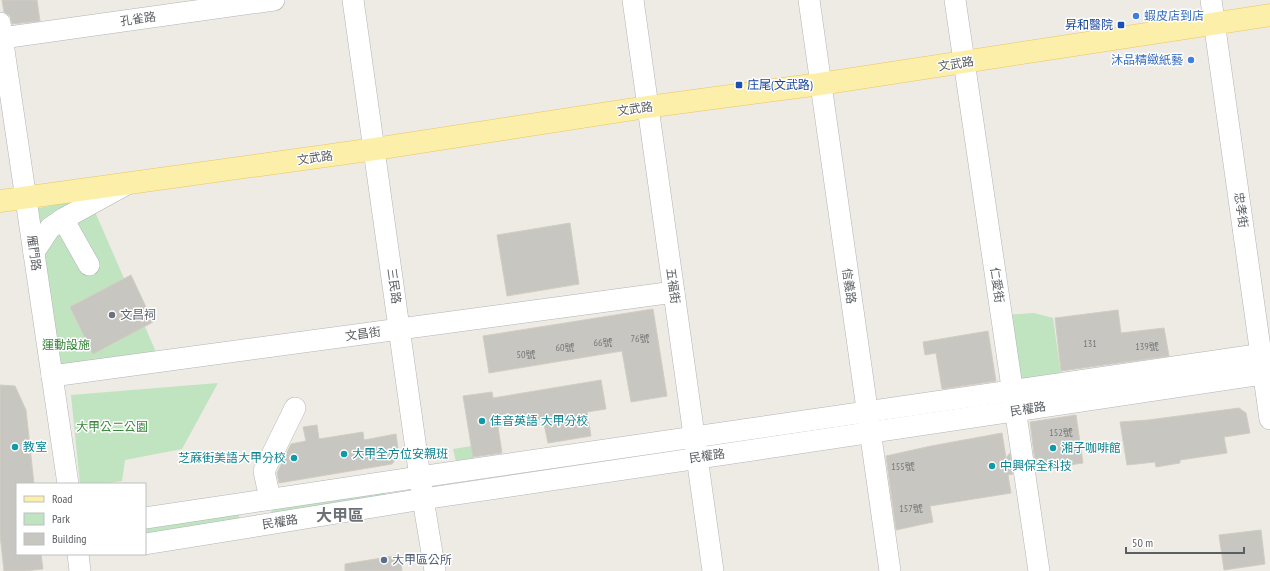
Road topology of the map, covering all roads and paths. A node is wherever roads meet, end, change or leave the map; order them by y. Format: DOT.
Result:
graph roads {
  1 [pos="274,0"];
  2 [pos="353,0"];
  3 [pos="633,0"];
  4 [pos="809,0"];
  5 [pos="956,0"];
  6 [pos="1211,0"];
  7 [pos="1270,15"];
  8 [pos="1215,24"];
  9 [pos="2,44"];
  10 [pos="964,62"];
  11 [pos="820,84"];
  12 [pos="647,107"];
  13 [pos="375,150"];
  14 [pos="128,183"];
  15 [pos="26,197"];
  16 [pos="0,200"];
  17 [pos="63,219"];
  18 [pos="34,252"];
  19 [pos="89,266"];
  20 [pos="674,292"];
  21 [pos="400,329"];
  22 [pos="1266,363"];
  23 [pos="52,376"];
  24 [pos="1012,390"];
  25 [pos="295,408"];
  26 [pos="867,411"];
  27 [pos="1015,411"];
  28 [pos="1270,419"];
  29 [pos="870,432"];
  30 [pos="694,437"];
  31 [pos="697,458"];
  32 [pos="420,477"];
  33 [pos="68,483"];
  34 [pos="424,499"];
  35 [pos="258,501"];
  36 [pos="146,518"];
  37 [pos="257,526"];
  38 [pos="146,544"];
  39 [pos="435,571"];
  40 [pos="713,571"];
  41 [pos="890,571"];
  42 [pos="1038,571"];
  1 -- 9 [label="street, 孔雀路"];
  2 -- 13 [label="street, 三民路"];
  3 -- 12 [label="street, 五福街"];
  4 -- 11 [label="street, 信義路"];
  5 -- 10 [label="street, 仁愛街"];
  6 -- 8 [label="street, 忠孝街"];
  7 -- 8 [label="main road, 文武路"];
  8 -- 10 [label="main road, 文武路"];
  8 -- 22 [label="street, 忠孝街"];
  9 -- 15 [label="street, 雁門路"];
  10 -- 11 [label="main road, 文武路"];
  10 -- 24 [label="street, 仁愛街"];
  11 -- 12 [label="main road, 文武路"];
  11 -- 26 [label="street, 信義路"];
  12 -- 13 [label="main road, 文武路"];
  12 -- 20 [label="street, 五福街"];
  13 -- 14 [label="main road, 文武路"];
  13 -- 21 [label="street, 三民路"];
  14 -- 15 [label="main road, 文武路"];
  14 -- 17 [label="street"];
  15 -- 16 [label="main road, 文武路"];
  15 -- 18 [label="street, 雁門路"];
  17 -- 18 [label="street"];
  17 -- 19 [label="street"];
  18 -- 23 [label="street, 雁門路"];
  20 -- 21 [label="street, 文昌街"];
  20 -- 30 [label="street, 五福街"];
  21 -- 23 [label="street, 文昌街"];
  21 -- 32 [label="street, 三民路"];
  22 -- 24 [label="street, 民權路"];
  22 -- 27 [label="street, 民權路"];
  22 -- 28 [label="street, 忠孝街"];
  23 -- 33 [label="street, 雁門路"];
  24 -- 26 [label="street, 民權路"];
  24 -- 27 [label="street, 仁愛街"];
  25 -- 35 [label="street"];
  26 -- 29 [label="street, 信義路"];
  26 -- 30 [label="street, 民權路"];
  27 -- 29 [label="street, 民權路"];
  27 -- 42 [label="street, 仁愛街"];
  29 -- 31 [label="street, 民權路"];
  29 -- 41 [label="street, 信義路"];
  30 -- 31 [label="street, 五福街"];
  30 -- 32 [label="street, 民權路"];
  31 -- 34 [label="street, 民權路"];
  31 -- 40 [label="street, 五福街"];
  32 -- 34 [label="street, 三民路"];
  32 -- 35 [label="street, 民權路"];
  34 -- 37 [label="street, 民權路"];
  34 -- 39 [label="street, 三民路"];
  35 -- 36 [label="street, 民權路"];
  35 -- 37 [label="street"];
  37 -- 38 [label="street, 民權路"];
}
